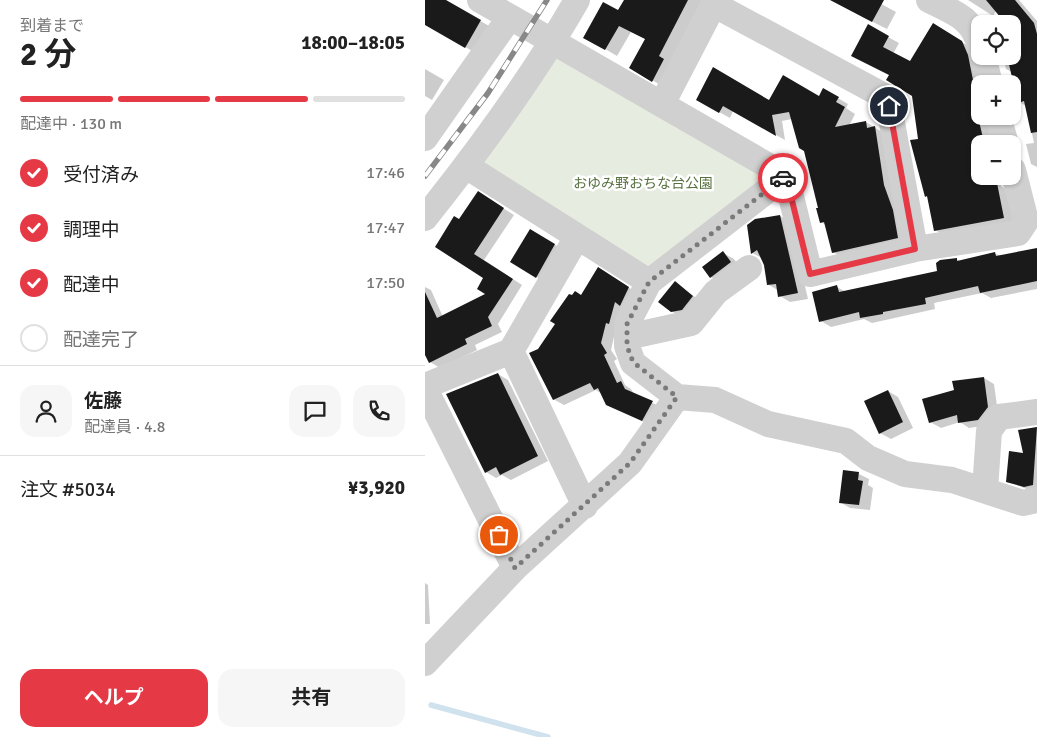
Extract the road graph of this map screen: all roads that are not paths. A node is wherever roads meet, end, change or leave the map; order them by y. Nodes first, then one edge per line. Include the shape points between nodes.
1 (480, 0) edge
2 (577, 0) edge
3 (929, 0) edge
4 (714, 2) edge
5 (510, 17) junction
6 (971, 24) edge
7 (554, 40) junction
8 (662, 104) junction
9 (425, 138) edge
10 (466, 166) junction
11 (786, 176) junction
12 (1017, 185) edge
13 (425, 218) edge
14 (577, 237) junction
15 (915, 249) junction
16 (749, 268) dead end
17 (649, 282) junction
18 (627, 337) junction
19 (511, 351) junction
20 (425, 388) edge
21 (677, 397) junction
22 (1037, 412) edge
23 (985, 490) junction
24 (1037, 500) edge
25 (585, 506) junction
26 (515, 568) junction
27 (425, 664) edge

1 - 5 street
2 - 7 street
3 - 6 street
4 - 8 street
4 - 15 street via 883,96 889,106
5 - 7 street
5 - 9 street
7 - 8 street
7 - 10 street
8 - 11 street
10 - 13 street
10 - 14 street
11 - 15 street via 810,274
11 - 17 street
12 - 15 street via 1026,221 1018,233
14 - 17 street
14 - 19 street
16 - 18 street via 716,292 691,323
17 - 18 street via 627,324
18 - 21 street via 633,362
19 - 20 street
19 - 25 street
20 - 26 street
21 - 23 street via 715,400 768,424 846,442 868,458 905,474 952,480
21 - 25 street via 630,463
22 - 23 street via 999,417 989,431
23 - 24 street via 1023,503
25 - 26 street
26 - 27 street

